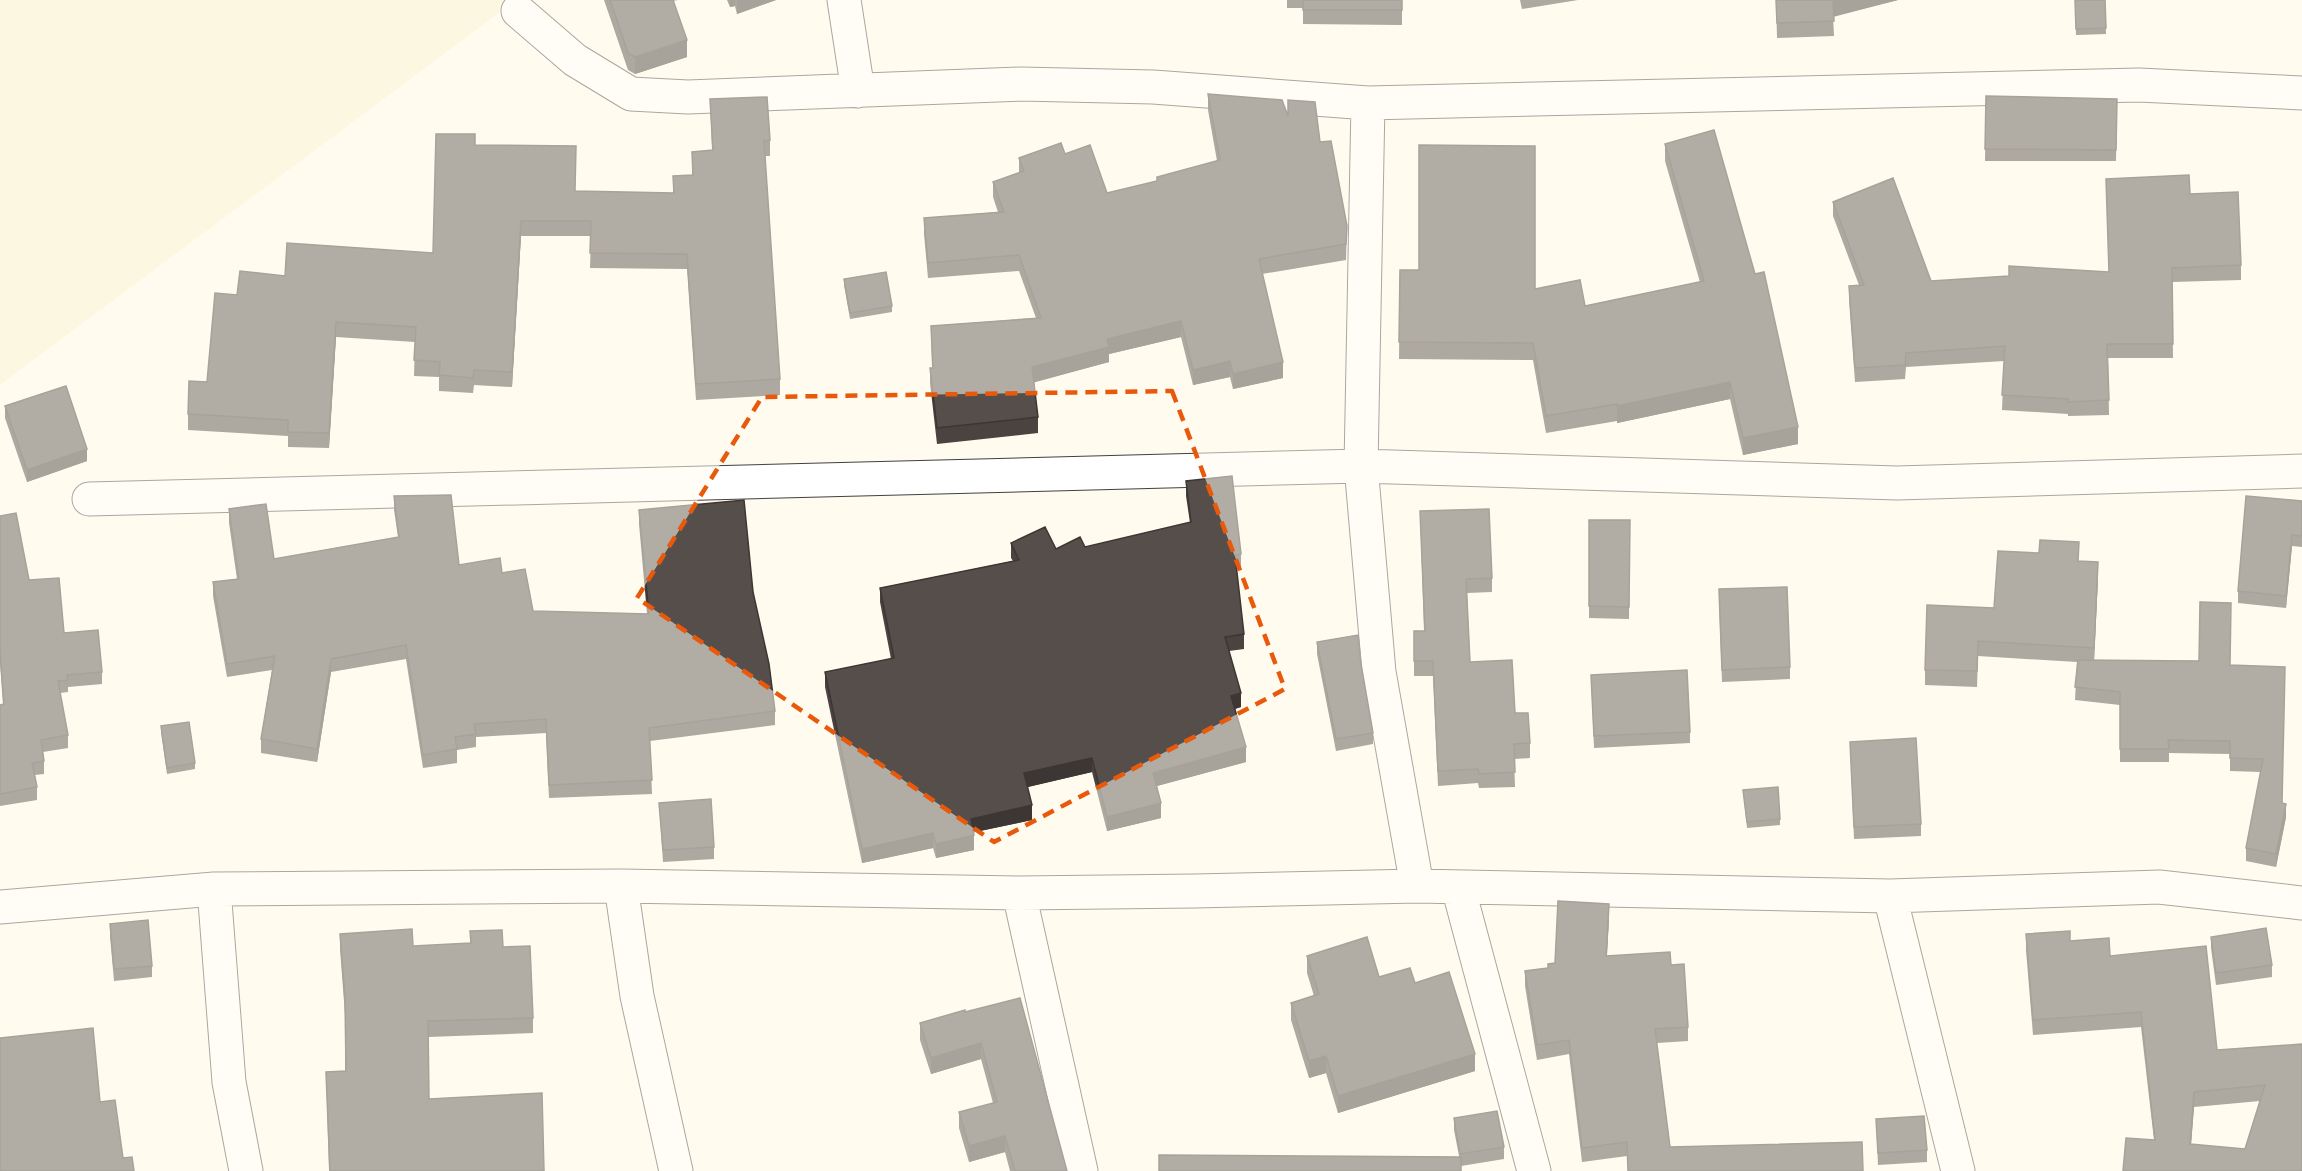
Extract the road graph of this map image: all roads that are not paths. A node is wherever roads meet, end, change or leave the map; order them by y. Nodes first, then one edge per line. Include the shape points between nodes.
1 (844, 0) edge
2 (518, 11) dead end
3 (858, 91) junction
4 (2302, 93) edge
5 (1368, 103) junction
6 (1361, 466) junction
7 (2302, 471) edge
8 (89, 500) dead end
9 (621, 886) junction
10 (1417, 886) junction
11 (1458, 887) junction
12 (214, 889) junction
13 (1019, 893) junction
14 (1890, 896) junction
15 (2302, 903) edge
16 (0, 907) edge
17 (246, 1171) edge
18 (676, 1171) edge
19 (1081, 1171) edge
20 (1534, 1171) edge
21 (1958, 1171) edge

1 - 3 street
2 - 3 street via 575,60 631,94 688,97
3 - 5 street via 1045,85 1153,87
4 - 5 street via 2139,86
5 - 6 street
6 - 7 street via 1897,483
6 - 8 street
6 - 10 street via 1379,672
9 - 12 street
9 - 13 street
9 - 18 street via 637,996
10 - 11 street
10 - 13 street
11 - 14 street
11 - 20 street
12 - 16 street
12 - 17 street via 229,1082
13 - 19 street
14 - 15 street via 2159,887
14 - 21 street

